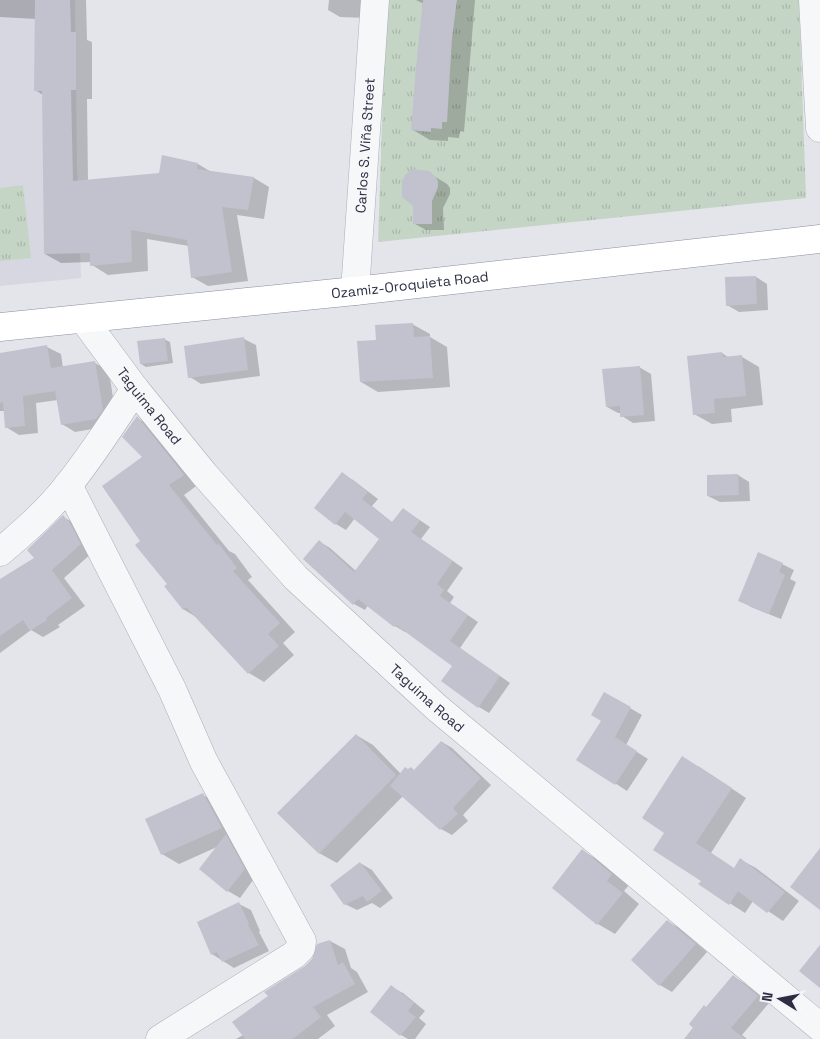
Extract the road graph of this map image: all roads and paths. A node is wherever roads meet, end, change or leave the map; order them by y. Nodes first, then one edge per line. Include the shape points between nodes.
1 (374, 0) edge
2 (813, 0) edge
3 (820, 128) edge
4 (820, 239) edge
5 (355, 291) junction
6 (84, 320) junction
7 (0, 328) edge
8 (135, 389) junction
9 (68, 485) junction
10 (0, 552) edge
11 (820, 1027) edge
12 (160, 1039) edge

1 - 5 street, Carlos S. Viña Street
2 - 3 street
4 - 5 highway, Ozamiz-Oroquieta Road
5 - 6 highway, Ozamiz-Oroquieta Road
6 - 7 highway, Ozamiz-Oroquieta Road
6 - 8 street, Taguima Road
8 - 9 street
8 - 11 street, Taguima Road via 204,474 296,578 436,707
9 - 10 street via 34,523
9 - 12 street via 172,689 204,762 302,940 297,953

